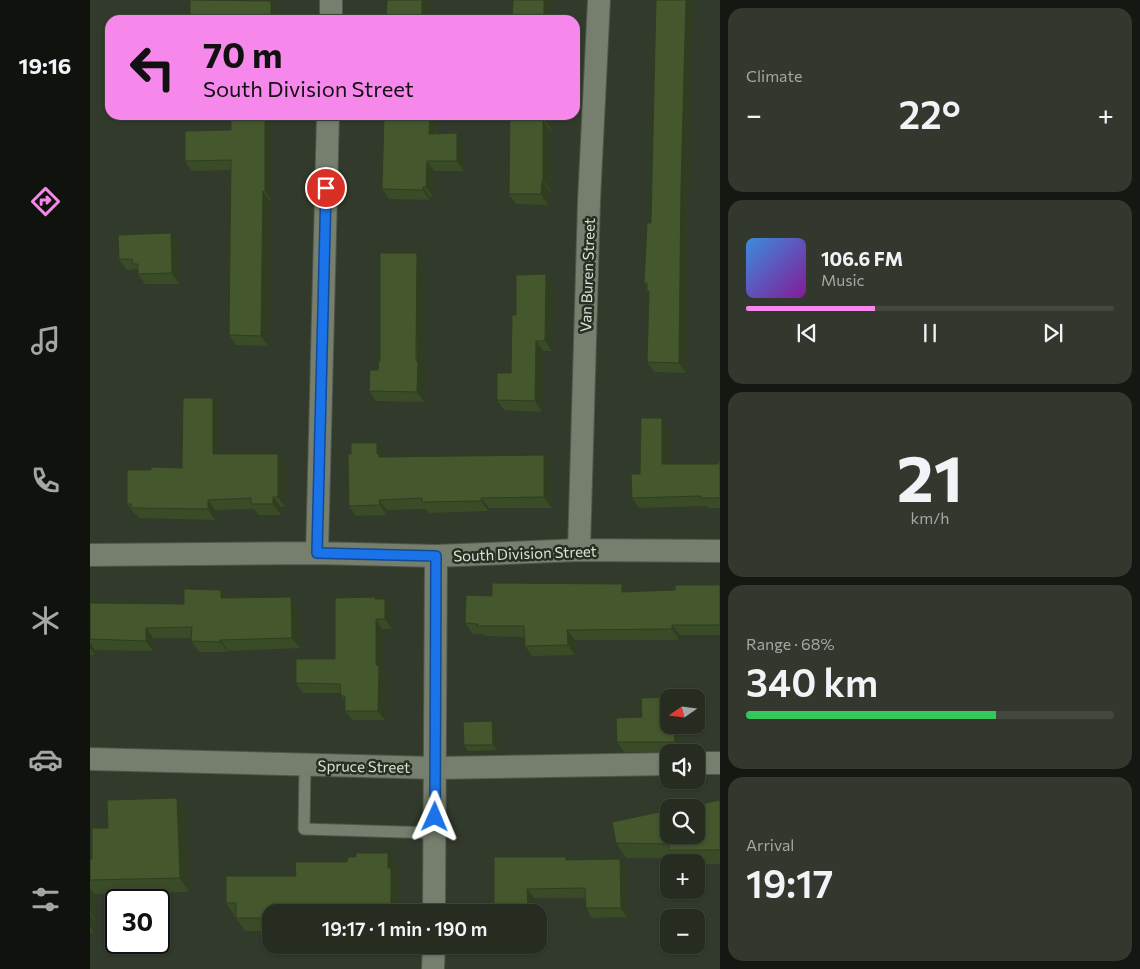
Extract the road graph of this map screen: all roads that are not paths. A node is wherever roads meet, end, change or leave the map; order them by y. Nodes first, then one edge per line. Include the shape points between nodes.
1 (331, 0) edge
2 (599, 0) edge
3 (331, 15) edge
4 (328, 120) edge
5 (579, 550) junction
6 (720, 551) edge
7 (317, 553) junction
8 (90, 555) edge
9 (436, 556) junction
10 (90, 759) edge
11 (705, 763) edge
12 (720, 763) edge
13 (305, 764) junction
14 (660, 764) edge
15 (436, 768) junction
16 (435, 833) junction
17 (434, 904) edge
18 (434, 954) edge
19 (433, 969) edge

1 - 3 street
2 - 5 street, Van Buren Street via 589,201
4 - 7 street
5 - 6 street, South Division Street
5 - 9 street, South Division Street
7 - 8 street, South Division Street
7 - 9 street, South Division Street
9 - 15 street
10 - 13 street, Spruce Street
11 - 12 street
13 - 15 street, Spruce Street
13 - 16 lane via 304,829
14 - 15 street, Spruce Street
15 - 16 street
16 - 17 street
18 - 19 street

